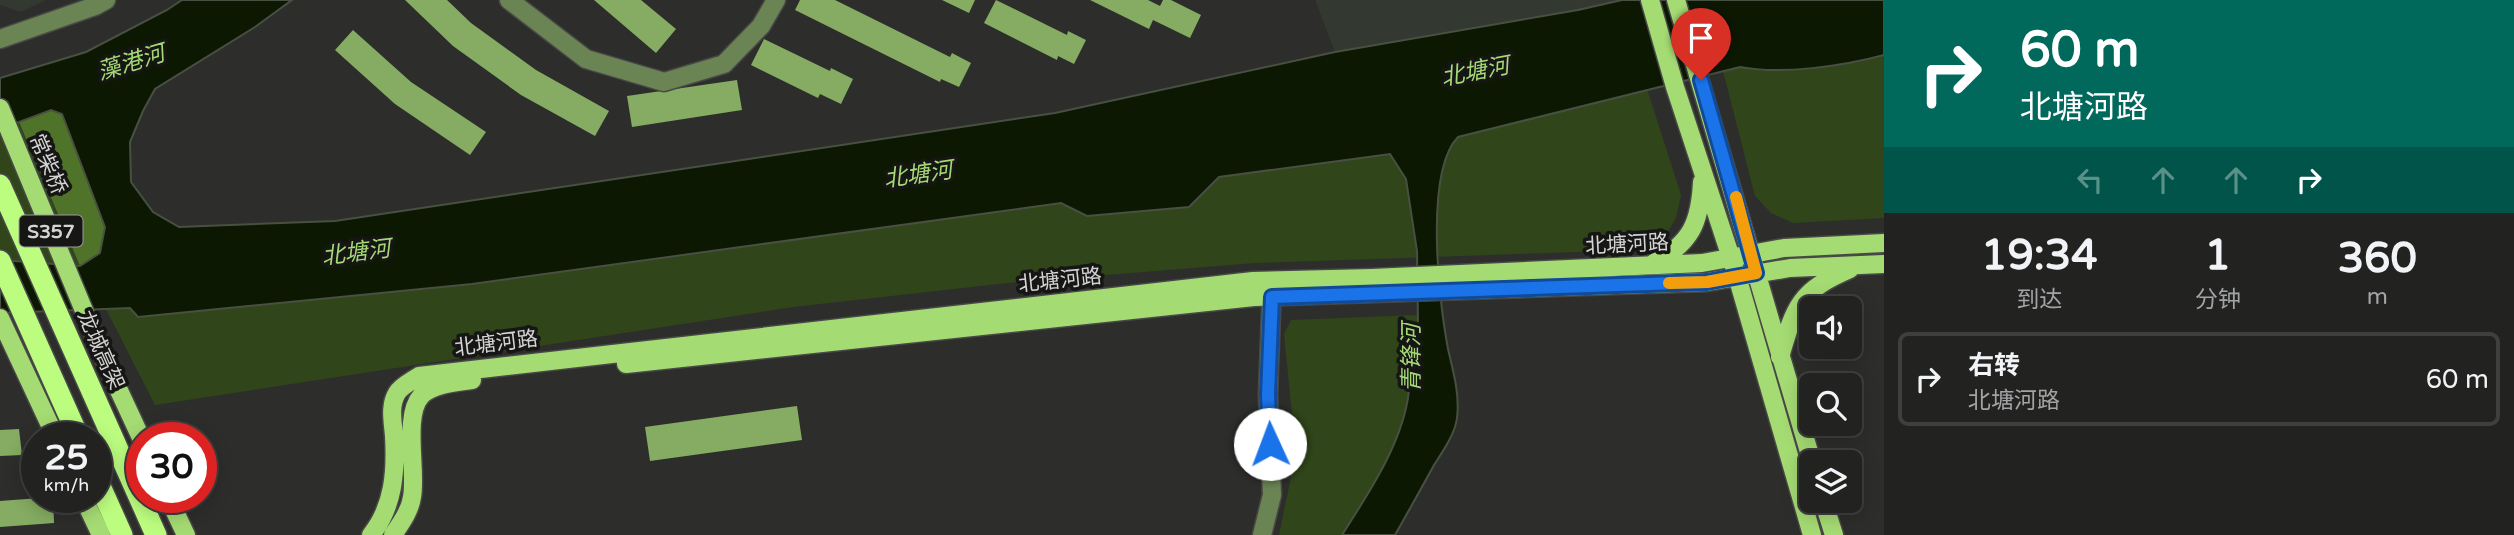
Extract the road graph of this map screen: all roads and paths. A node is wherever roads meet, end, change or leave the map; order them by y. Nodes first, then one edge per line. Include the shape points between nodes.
1 (106, 0) edge
2 (509, 0) edge
3 (776, 0) edge
4 (1650, 0) edge
5 (1676, 0) edge
6 (0, 39) edge
7 (0, 108) edge
8 (1702, 168) junction
9 (0, 185) edge
10 (1884, 243) edge
11 (1752, 254) junction
12 (1731, 258) junction
13 (0, 261) edge
14 (1884, 264) edge
15 (1650, 265) junction
16 (1860, 265) junction
17 (1756, 273) junction
18 (1737, 275) junction
19 (1455, 282) junction
20 (1272, 289) junction
21 (0, 318) edge
22 (1780, 357) junction
23 (49, 422) edge
24 (72, 422) edge
25 (134, 422) edge
26 (1808, 450) edge
27 (91, 513) edge
28 (112, 513) edge
29 (176, 513) edge
30 (1827, 513) edge
31 (101, 535) edge
32 (122, 535) edge
33 (156, 535) edge
34 (186, 535) edge
35 (371, 535) edge
36 (393, 535) edge
37 (1262, 535) edge
38 (1812, 535) edge
39 (1834, 535) edge

1 - 6 street
2 - 3 street via 586,59 664,82 724,64 761,26
4 - 8 main road
5 - 11 main road
7 - 25 main road, 常柴桥 / S357
8 - 12 main road
8 - 15 main road via 1701,207 1689,236
9 - 33 highway, 龙城高架
10 - 11 main road, 北塘河路
11 - 12 main road, 北塘河路
11 - 17 main road
12 - 15 main road, 北塘河路
12 - 18 main road
13 - 24 highway
14 - 16 main road, 北塘河路
15 - 19 main road, 北塘河路
16 - 17 main road, 北塘河路
16 - 22 main road via 1824,281 1805,296 1792,316
17 - 18 main road, 北塘河路
17 - 22 main road
18 - 19 main road, 北塘河路 via 1707,282
18 - 38 main road
19 - 20 main road, 北塘河路
20 - 35 main road, 北塘河路 via 1198,287 419,376 397,392 391,411 392,496
20 - 36 main road, 北塘河路 via 440,386 422,395 415,407 413,496
20 - 37 street via 1268,394 1272,495
21 - 23 main road
22 - 26 main road
27 - 31 main road
28 - 32 highway
29 - 34 main road
30 - 39 main road

